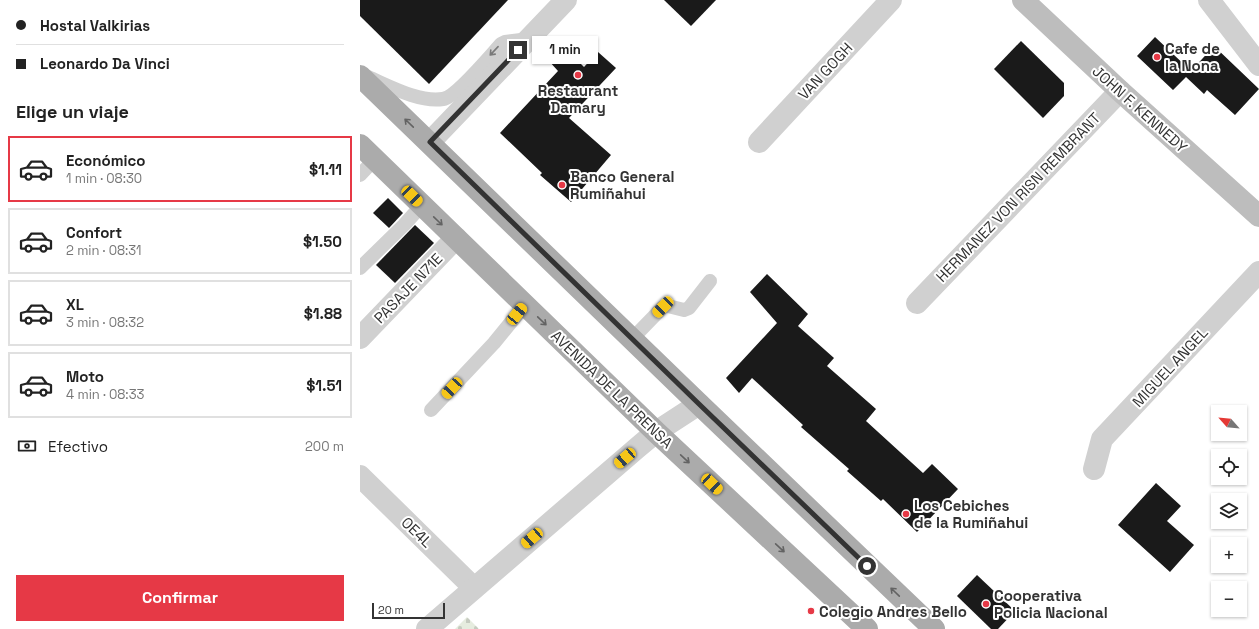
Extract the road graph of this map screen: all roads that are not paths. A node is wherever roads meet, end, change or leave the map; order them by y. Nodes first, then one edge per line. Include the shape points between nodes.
1 (566, 0) edge
2 (891, 0) edge
3 (1023, 0) edge
4 (1209, 0) edge
5 (529, 39) junction
6 (1259, 65) edge
7 (360, 75) edge
8 (1120, 91) junction
9 (430, 142) junction
10 (759, 142) dead end
11 (368, 152) edge
12 (360, 175) edge
13 (422, 205) junction
14 (1259, 216) edge
15 (456, 238) junction
16 (360, 268) edge
17 (1259, 272) edge
18 (710, 281) dead end
19 (917, 303) dead end
20 (525, 305) junction
21 (360, 338) edge
22 (632, 339) junction
23 (699, 404) junction
24 (431, 410) dead end
25 (656, 432) junction
26 (1094, 469) dead end
27 (360, 476) edge
28 (474, 588) junction
29 (427, 629) edge
30 (867, 629) edge
31 (934, 629) edge

1 - 5 street
2 - 10 street, VAN GOGH
3 - 8 main road, JOHN F. KENNEDY
4 - 6 street
5 -> 7 lane via 501,44 455,93 444,99 407,95
5 - 9 street
9 -> 7 main road
8 - 14 main road, JOHN F. KENNEDY
8 - 19 street, HERMANEZ VON RISN REMBRANT
9 - 22 main road
11 - 12 lane
11 - 13 main road, AVENIDA DE LA PRENSA
13 -> 15 main road, AVENIDA DE LA PRENSA
13 - 16 lane
15 - 20 main road, AVENIDA DE LA PRENSA
15 - 21 street, PASAJE N71E
17 - 26 street, MIGUEL ANGEL via 1102,439
18 - 22 lane via 689,308 684,310 663,307
20 - 24 lane via 494,343
20 -> 25 main road, AVENIDA DE LA PRENSA
22 - 23 main road
23 - 25 street
31 -> 23 main road
25 - 28 street
25 -> 30 main road, AVENIDA DE LA PRENSA
27 - 28 street, OE4L
28 - 29 street

